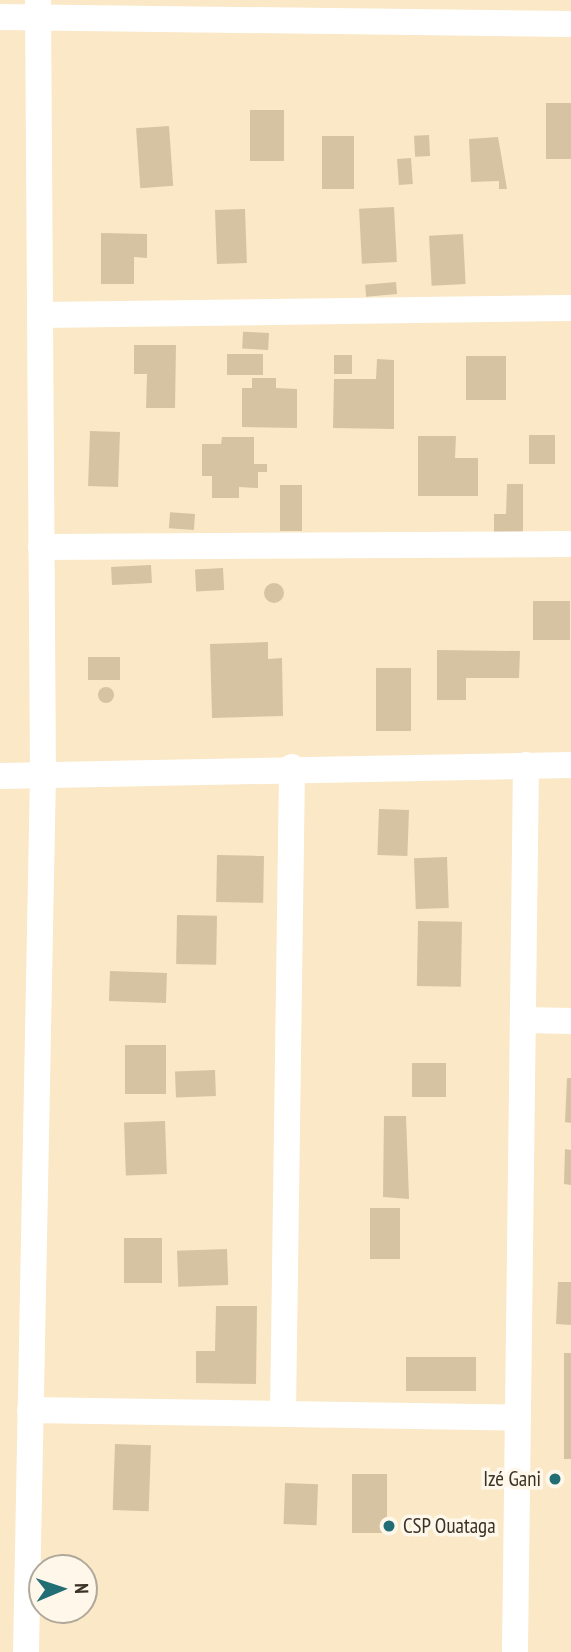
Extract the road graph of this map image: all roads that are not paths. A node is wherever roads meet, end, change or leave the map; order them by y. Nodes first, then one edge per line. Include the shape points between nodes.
1 (38, 9) edge
2 (0, 17) edge
3 (571, 23) edge
4 (571, 308) edge
5 (40, 315) junction
6 (571, 544) edge
7 (41, 547) junction
8 (526, 765) junction
9 (571, 765) edge
10 (292, 767) junction
11 (43, 775) junction
12 (0, 776) edge
13 (523, 1020) junction
14 (571, 1021) edge
15 (30, 1410) junction
16 (283, 1414) junction
17 (518, 1418) junction
18 (26, 1652) edge
19 (515, 1652) edge

1 - 2 street
1 - 3 street
1 - 5 street
4 - 5 street
5 - 7 street
6 - 7 street
7 - 11 street
8 - 9 street
8 - 10 street
8 - 13 street
10 - 11 street
10 - 16 street
11 - 12 street
11 - 15 street
13 - 14 street
13 - 17 street
15 - 16 street
15 - 18 street
16 - 17 street
17 - 19 street

